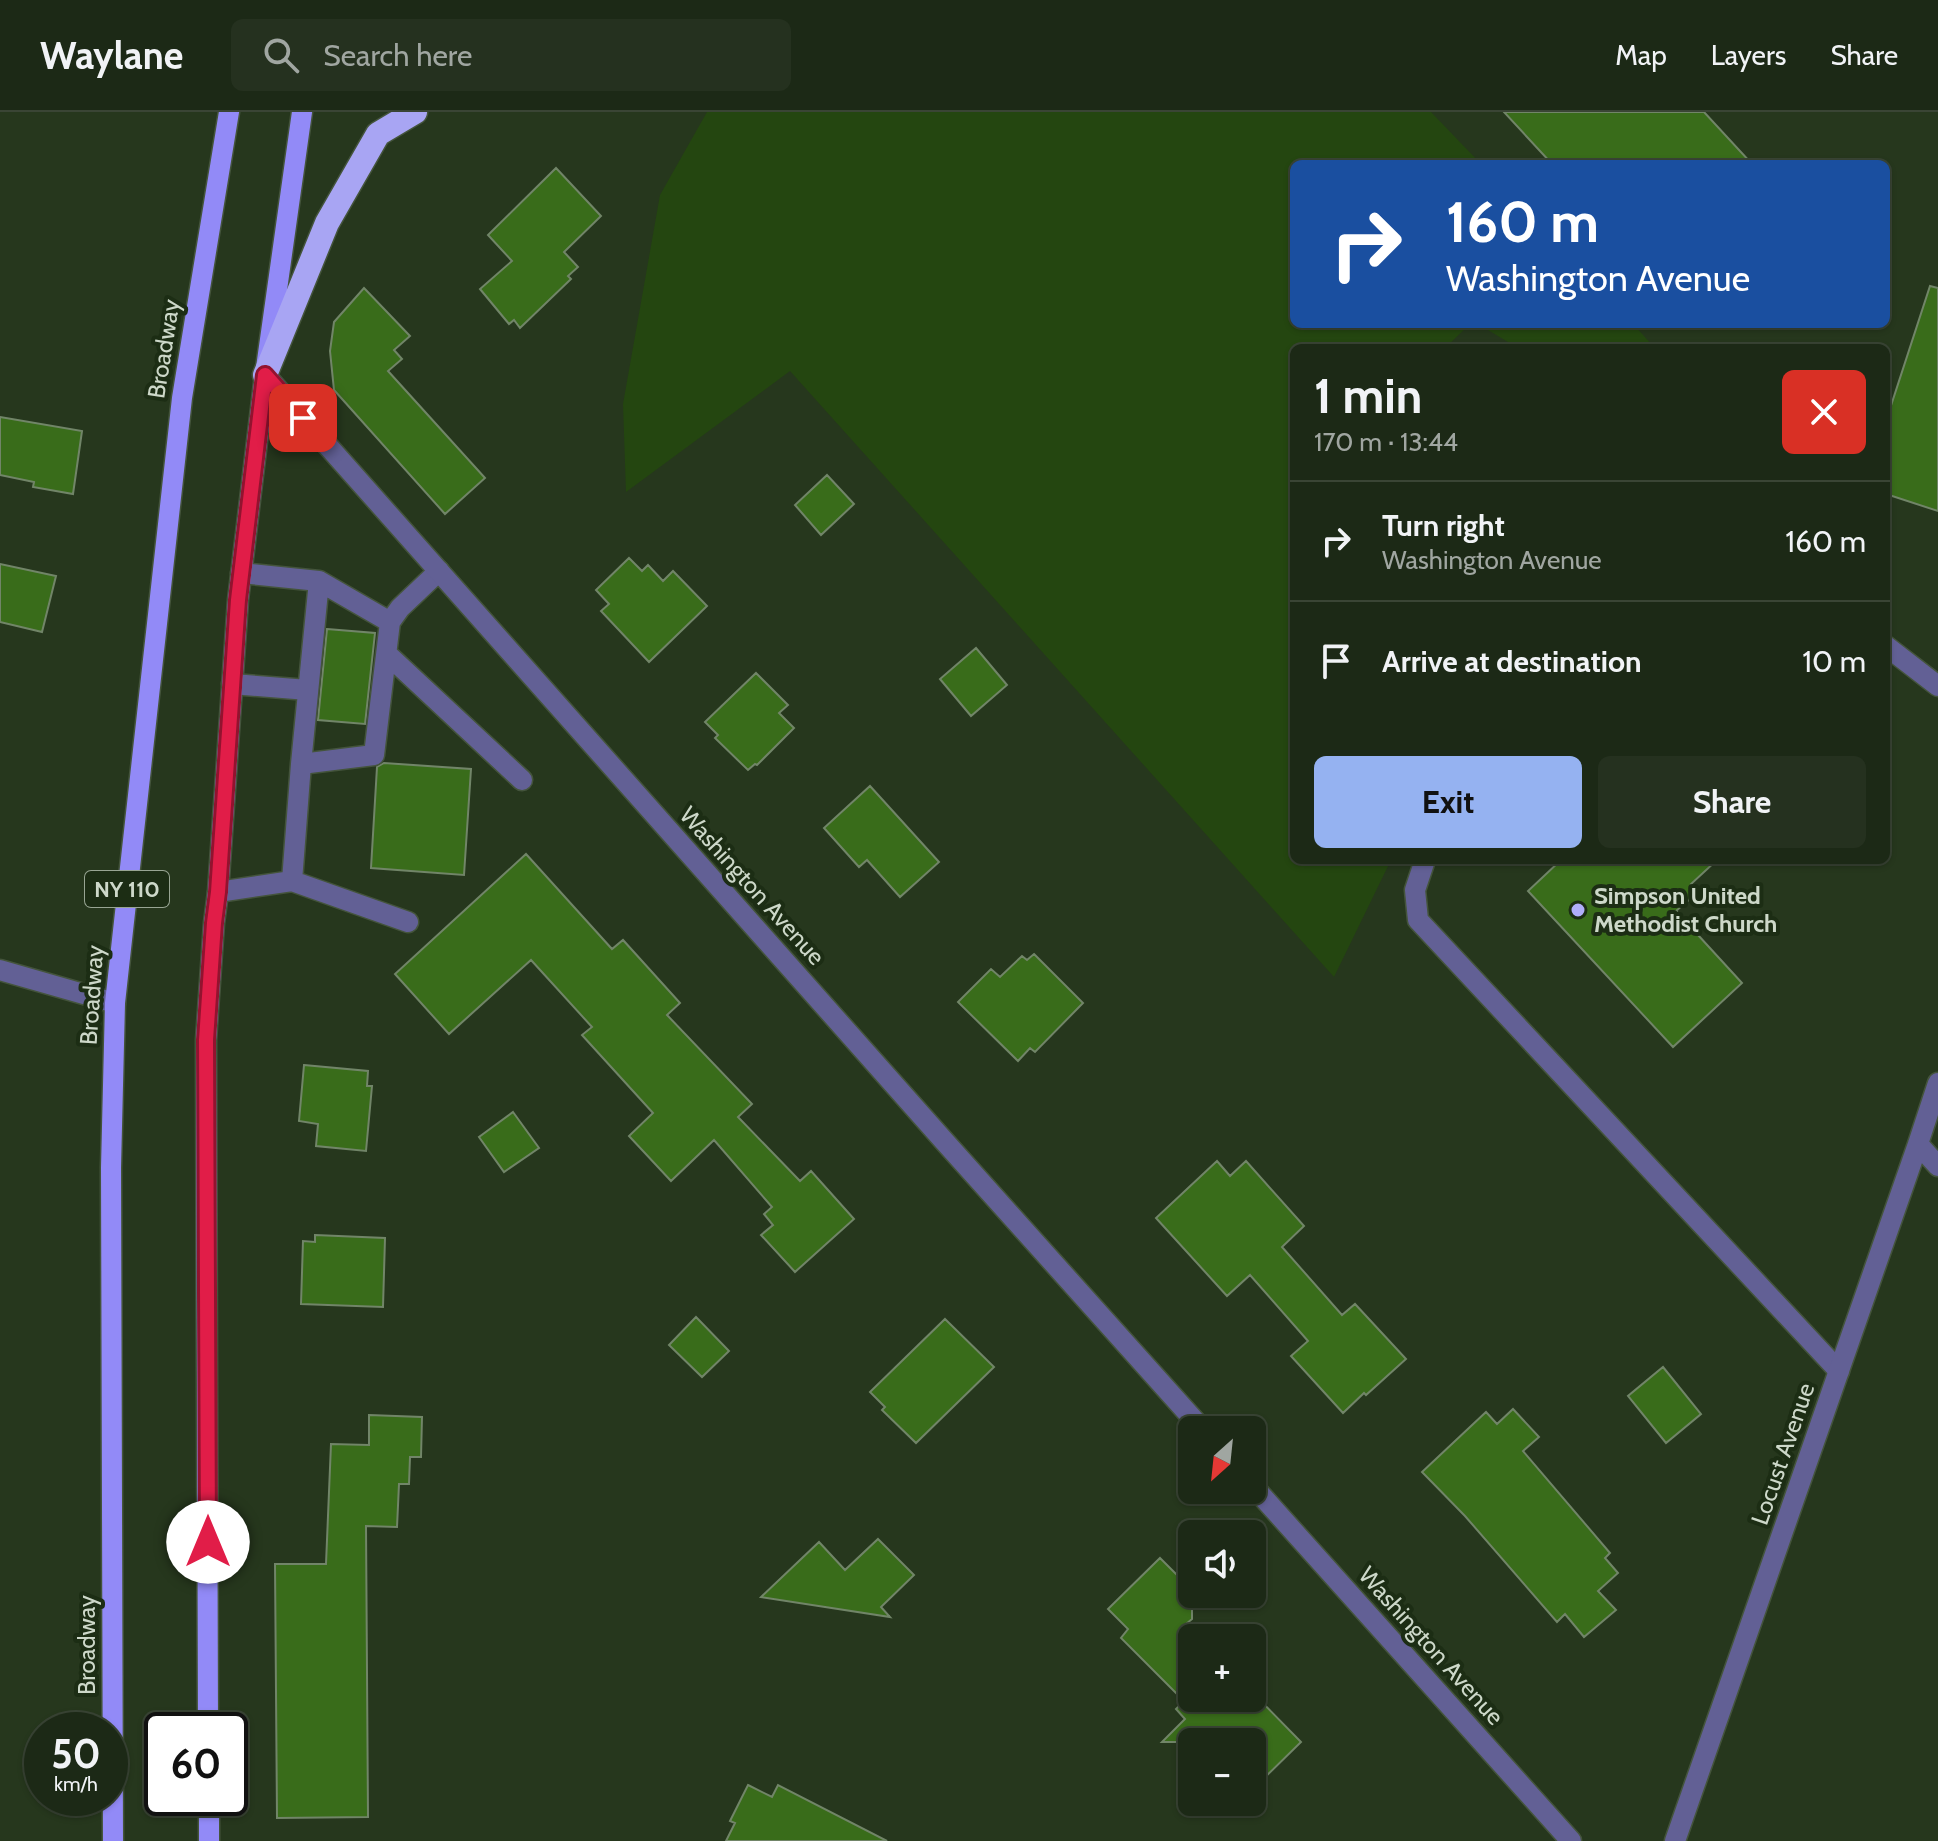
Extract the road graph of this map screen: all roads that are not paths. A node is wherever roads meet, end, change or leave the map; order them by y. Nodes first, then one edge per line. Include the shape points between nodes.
1 (229, 112) edge
2 (302, 112) edge
3 (415, 112) edge
4 (265, 375) junction
5 (439, 571) junction
6 (241, 573) junction
7 (319, 581) junction
8 (390, 622) junction
9 (1890, 649) edge
10 (387, 654) junction
11 (232, 684) junction
12 (1938, 686) edge
13 (308, 690) junction
14 (301, 764) junction
15 (522, 780) dead end
16 (1424, 864) edge
17 (292, 881) junction
18 (218, 892) junction
19 (408, 922) dead end
20 (0, 970) edge
21 (115, 1003) junction
22 (1938, 1083) edge
23 (1918, 1144) junction
24 (1938, 1166) edge
25 (1839, 1371) junction
26 (1190, 1416) edge
27 (1266, 1501) edge
28 (208, 1712) edge
29 (209, 1816) edge
30 (113, 1841) edge
31 (209, 1841) edge
32 (1571, 1841) edge
33 (1675, 1841) edge

1 - 21 main road, Broadway / NY 110 via 182,398
2 - 4 main road
3 - 4 highway via 378,134 327,223
4 - 5 street, Washington Avenue
4 - 6 main road
5 - 8 street
5 - 26 street, Washington Avenue
6 - 7 street
6 - 11 main road
7 - 8 street
7 - 13 street
8 - 10 street
9 - 12 street
10 - 14 street via 374,755
10 - 15 street
11 - 13 street
11 - 18 main road
13 - 14 street
14 - 17 street
16 - 25 street via 1415,890 1418,920
17 - 18 street
17 - 19 street
18 - 28 main road via 206,1040
20 - 21 street
21 - 30 main road, Broadway / NY 110
22 - 23 street, Locust Avenue
23 - 24 street
23 - 25 street, Locust Avenue
25 - 33 street, Locust Avenue
27 - 32 street, Washington Avenue
29 - 31 main road

